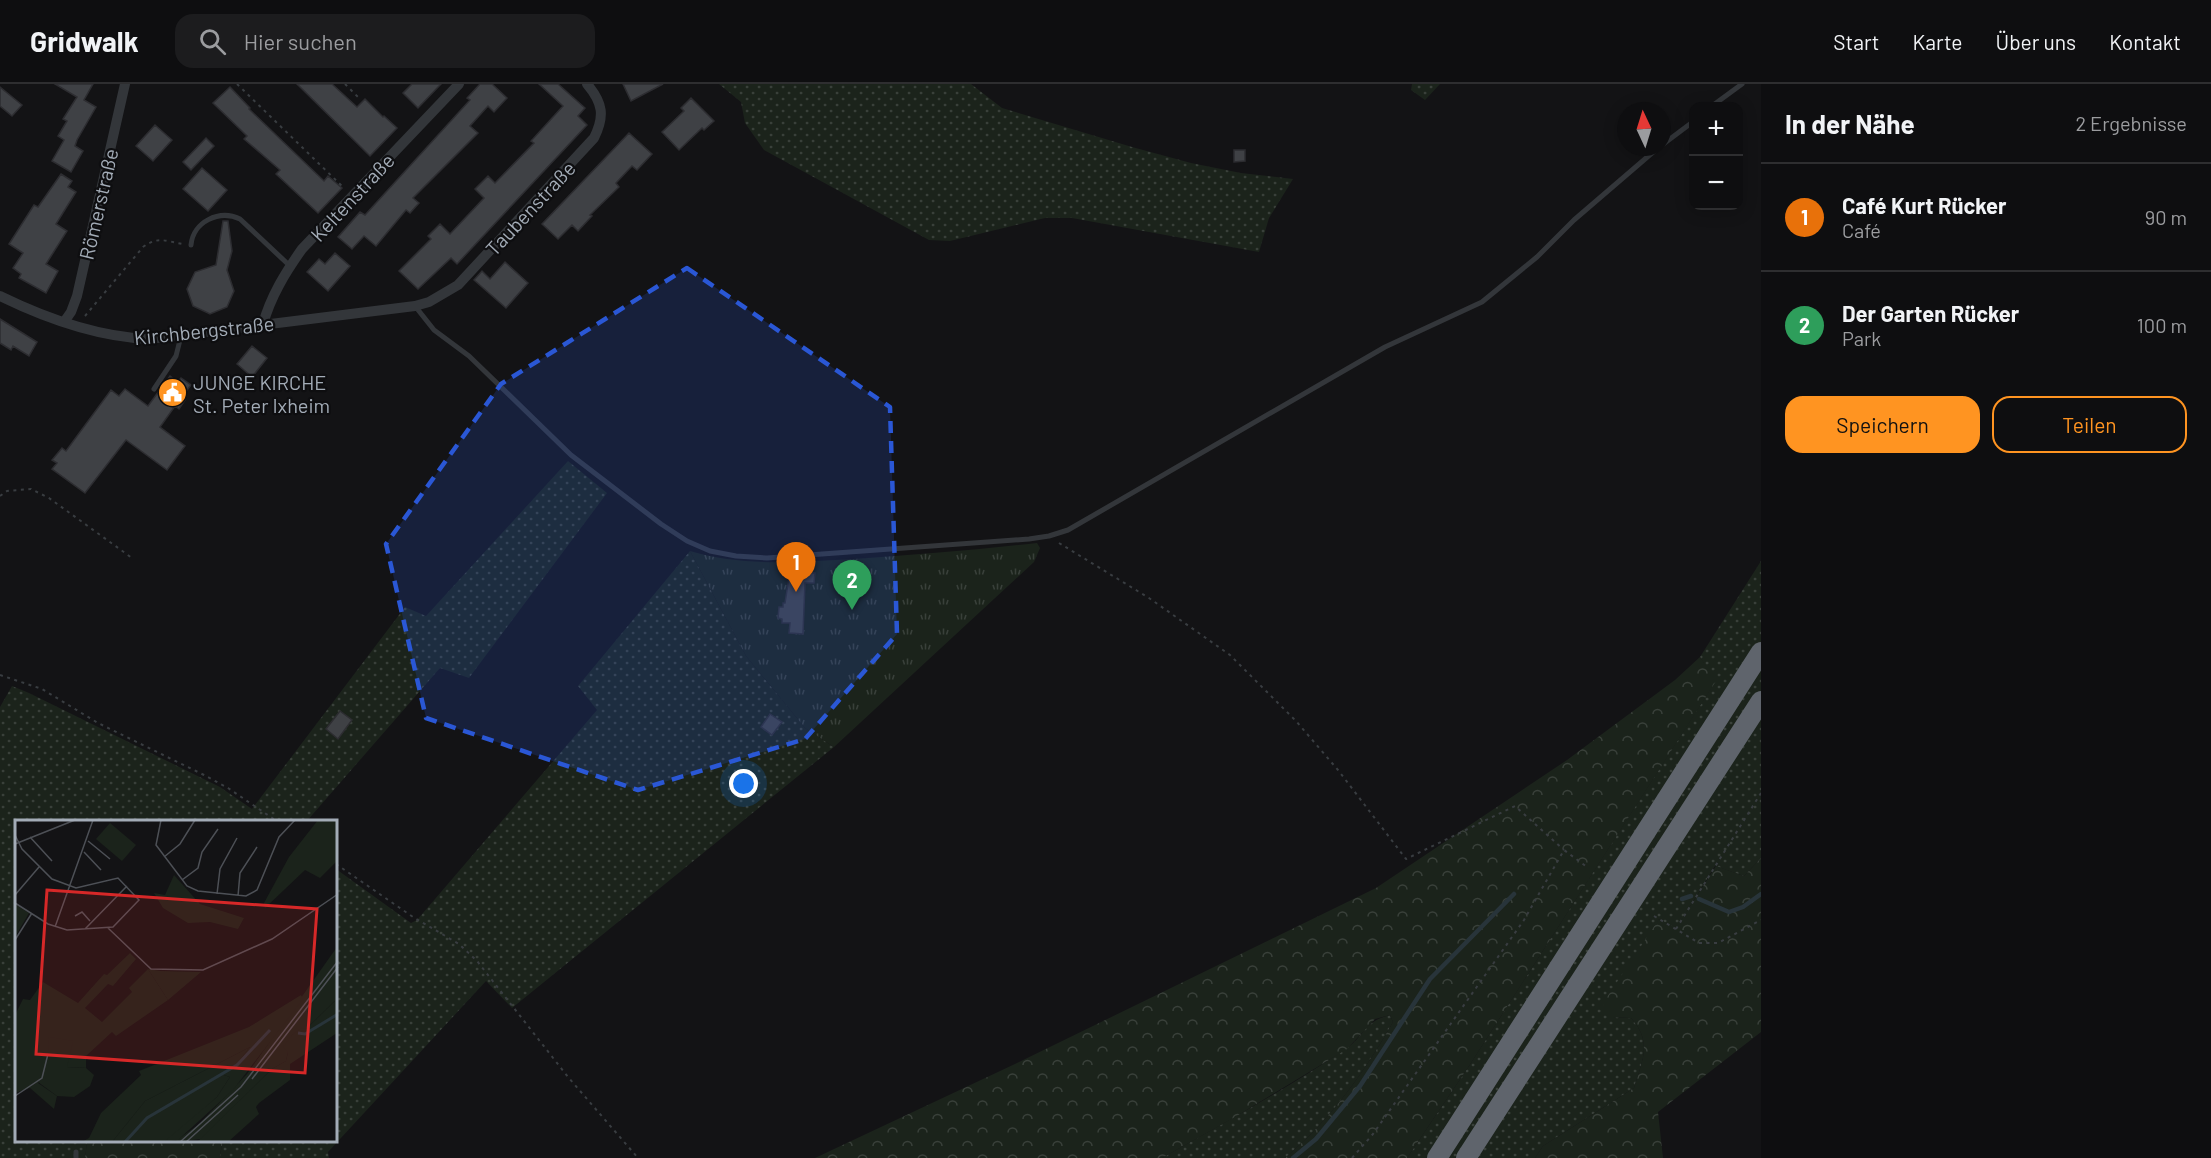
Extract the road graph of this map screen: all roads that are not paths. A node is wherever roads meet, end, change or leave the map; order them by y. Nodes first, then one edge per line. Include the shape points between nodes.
1 (125, 84) edge
2 (459, 84) edge
3 (587, 84) edge
4 (1742, 84) edge
5 (1717, 102) edge
6 (1689, 125) edge
7 (1671, 138) edge
8 (1649, 156) edge
9 (191, 245) road end
10 (290, 266) junction
11 (0, 296) edge
12 (415, 306) junction
13 (64, 322) junction
14 (263, 324) junction
15 (181, 336) junction
16 (154, 389) dead end
17 (1761, 652) edge
18 (1761, 701) edge
19 (1437, 1158) edge
20 (1466, 1158) edge

1 - 13 street, Römerstraße via 77,296
2 - 10 street, Keltenstraße
3 - 12 street, Taubenstraße via 601,109 601,123 594,138 458,285
4 - 5 lane
6 - 7 lane
8 - 12 lane via 1482,302 1385,347 1068,530 1049,536 767,558 710,551 661,524 571,455 469,356 434,330
9 - 10 lane via 196,228 205,221 234,216
10 - 14 street, Keltenstraße via 269,302
11 - 13 street, Kirchbergstraße
12 - 14 street, Kirchbergstraße
13 - 15 street, Kirchbergstraße via 124,338
14 - 15 street, Kirchbergstraße
15 - 16 lane via 176,356
17 - 19 highway
18 - 20 highway

